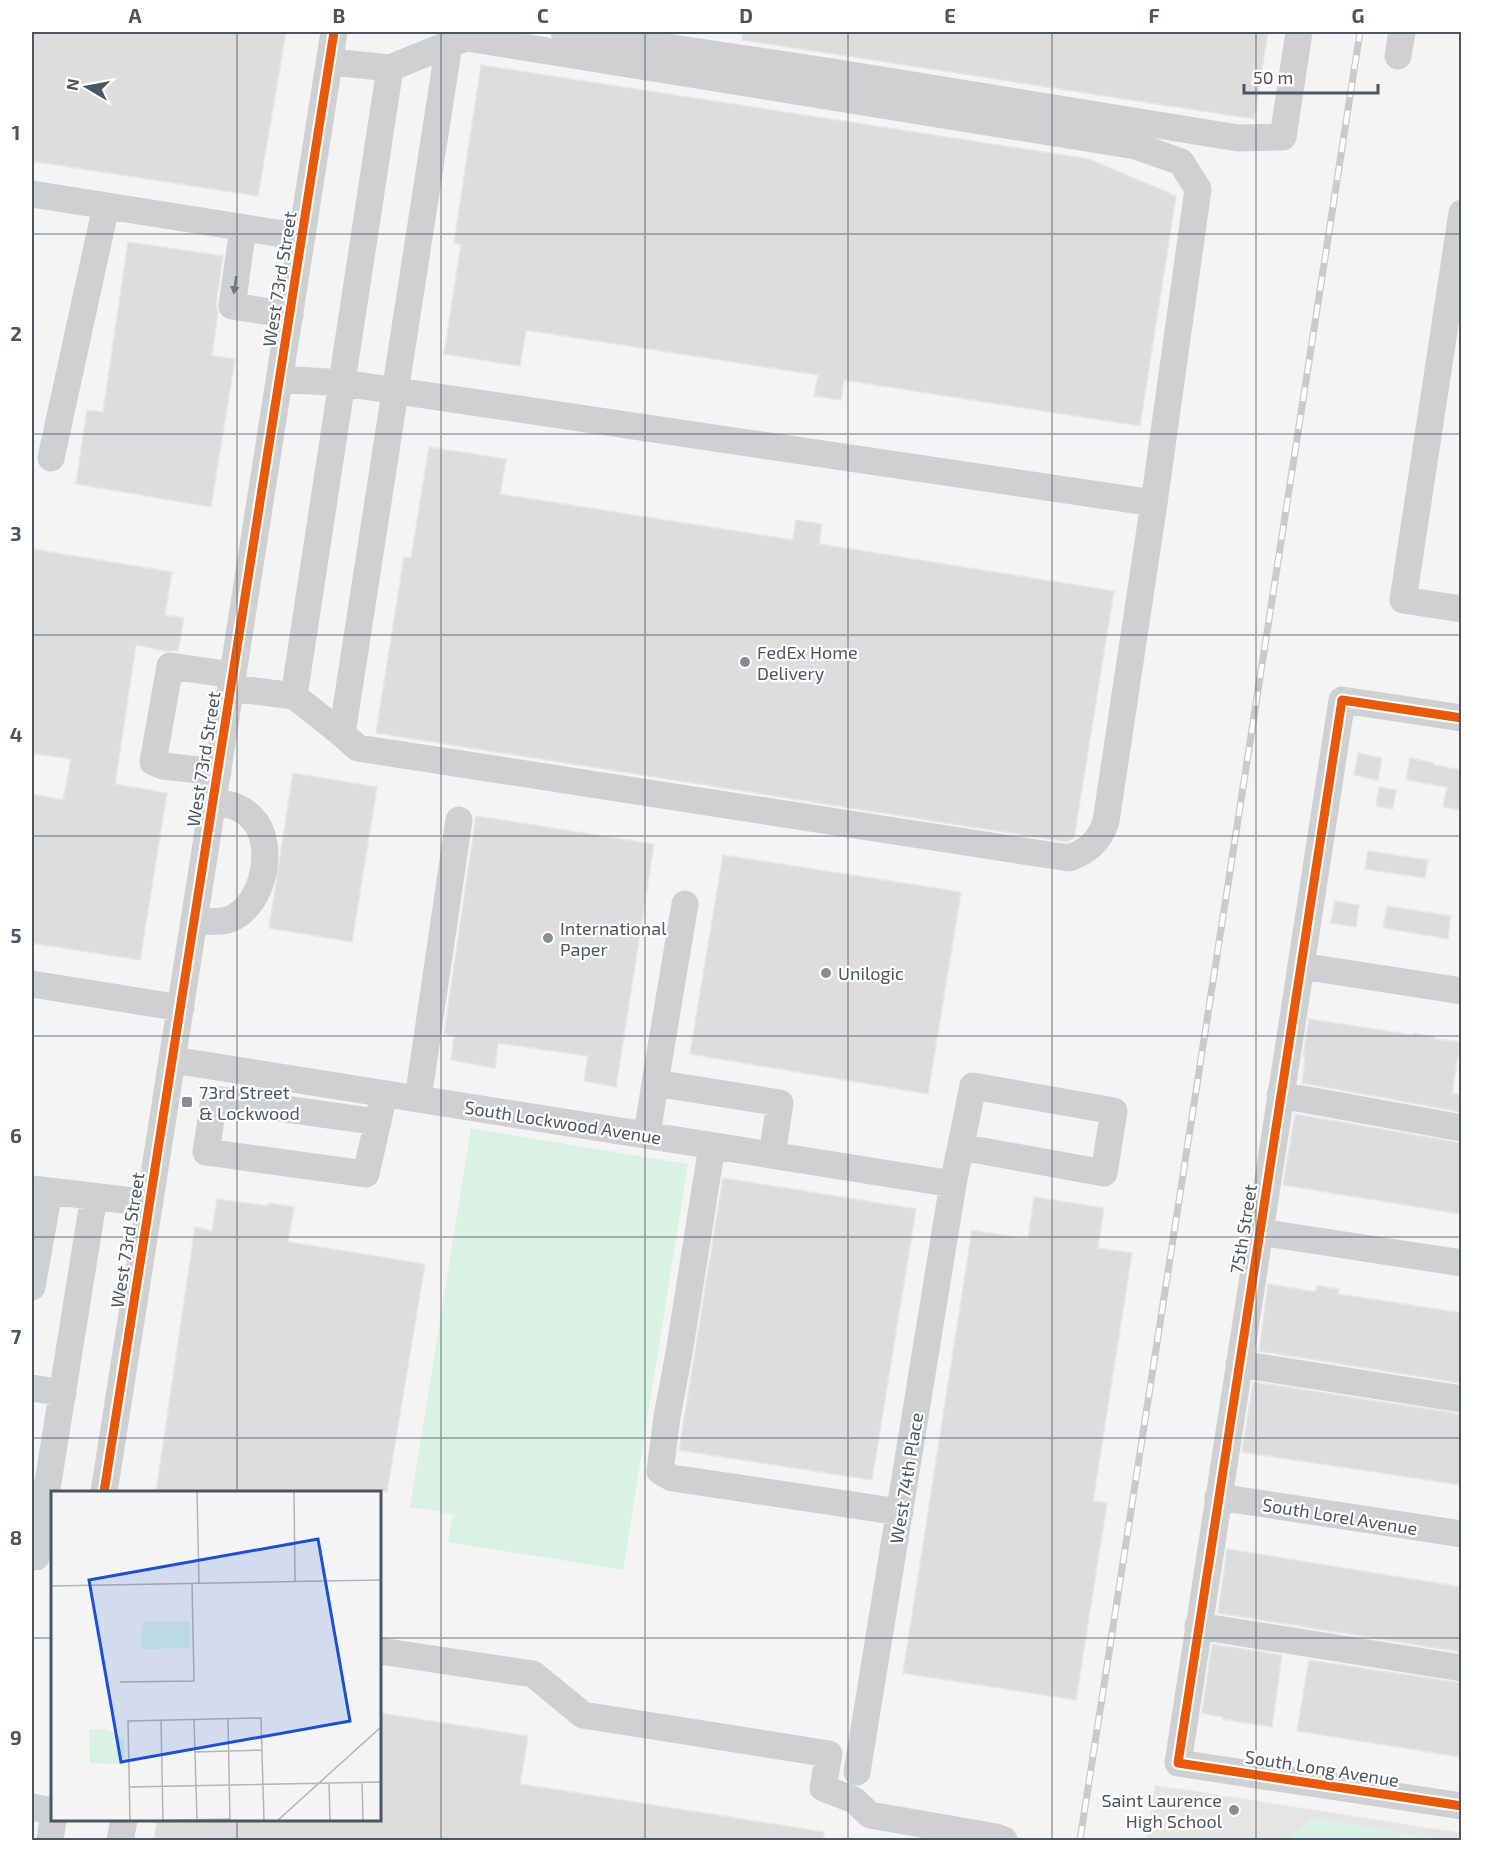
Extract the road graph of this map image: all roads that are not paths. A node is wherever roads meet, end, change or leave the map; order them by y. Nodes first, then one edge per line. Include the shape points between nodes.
1 (334, 32) edge
2 (564, 32) edge
3 (1299, 32) edge
4 (449, 44) junction
5 (330, 62) junction
6 (390, 69) junction
7 (32, 194) edge
8 (106, 206) junction
9 (1461, 213) edge
10 (243, 228) junction
11 (302, 237) junction
12 (290, 315) junction
13 (1452, 335) edge
14 (280, 379) junction
15 (343, 383) junction
16 (395, 391) junction
17 (51, 458) dead end
18 (1154, 503) junction
19 (1461, 609) edge
20 (232, 681) junction
21 (294, 696) junction
22 (1461, 718) edge
23 (342, 734) junction
24 (218, 772) junction
25 (213, 801) junction
26 (459, 820) dead end
27 (685, 904) dead end
28 (195, 920) junction
29 (1300, 966) junction
30 (32, 984) edge
31 (1461, 991) edge
32 (181, 1008) junction
33 (173, 1060) junction
34 (655, 1083) junction
35 (384, 1094) junction
36 (1280, 1095) junction
37 (418, 1099) junction
38 (378, 1122) junction
39 (1461, 1128) edge
40 (647, 1135) junction
41 (712, 1146) junction
42 (961, 1147) junction
43 (772, 1155) junction
44 (953, 1184) junction
45 (40, 1190) edge
46 (94, 1196) junction
47 (150, 1203) junction
48 (1259, 1232) junction
49 (1461, 1263) edge
50 (32, 1287) edge
51 (1239, 1364) junction
52 (32, 1388) edge
53 (63, 1392) junction
54 (1461, 1399) edge
55 (104, 1491) edge
56 (1218, 1497) junction
57 (900, 1512) junction
58 (1461, 1534) edge
59 (32, 1557) edge
60 (1198, 1626) junction
61 (381, 1651) edge
62 (1461, 1668) edge
63 (1178, 1763) joint
64 (857, 1773) dead end
65 (1461, 1806) edge
66 (32, 1807) edge
67 (51, 1811) edge
68 (53, 1821) edge
69 (124, 1821) edge
70 (50, 1840) edge
71 (120, 1840) edge
72 (1004, 1840) edge

1 - 5 street, West 73rd Street
2 - 3 street via 1238,138 1283,137
4 - 6 street
4 - 16 street
4 - 18 street via 467,38 1136,146 1181,162 1198,189
5 - 6 street
5 - 11 street, West 73rd Street
6 - 15 street
7 - 8 street
8 - 10 street
8 - 17 street
9 - 13 street
10 - 11 street
10 -> 12 street via 232,306
11 - 12 street, West 73rd Street
12 - 14 street, West 73rd Street
13 - 19 street via 1403,600
14 - 15 street
14 - 20 street, West 73rd Street
15 - 16 street
15 - 21 street
16 - 18 street
16 - 23 street
18 - 23 street via 1106,821 1097,841 1082,854 1069,858 358,748
20 - 21 street
20 - 24 street, West 73rd Street
20 - 24 street via 170,666 153,762
21 - 23 street
22 - 29 street, 75th Street via 1342,700
24 - 25 street, West 73rd Street
25 - 28 street, West 73rd Street
25 - 28 street via 236,806 258,825 264,847 263,872 256,895 242,913 229,920
26 - 37 street
27 - 34 street
28 - 32 street, West 73rd Street
29 - 31 street
29 - 36 street, 75th Street
30 - 32 street
32 - 33 street, West 73rd Street
33 - 35 street, South Lockwood Avenue
33 - 47 street, West 73rd Street
34 - 40 street
34 - 43 street via 780,1103
35 - 37 street, South Lockwood Avenue
35 - 38 street
36 - 39 street
36 - 48 street, 75th Street
37 - 40 street, South Lockwood Avenue
38 - 38 street via 366,1174 206,1152 214,1099
40 - 41 street, South Lockwood Avenue
41 - 43 street, South Lockwood Avenue
41 - 57 street via 660,1471 672,1478
42 - 42 street, West 74th Place via 973,1086 1114,1111 1104,1173
42 - 44 street, West 74th Place
43 - 44 street, South Lockwood Avenue
44 - 57 street, West 74th Place
45 - 46 street
45 - 50 street
46 - 47 street
46 - 53 street
47 - 55 street, West 73rd Street
48 - 49 street
48 - 51 street, 75th Street
51 - 54 street
51 - 56 street, 75th Street
52 - 53 street
53 - 59 street via 36,1557
56 - 58 street, South Lorel Avenue
56 - 60 street, 75th Street
57 - 64 street, West 74th Place
60 - 62 street
60 - 63 street, 75th Street
61 - 72 street via 533,1674 583,1715 829,1754 823,1788 854,1800 870,1815
63 - 65 street, South Long Avenue
66 - 67 street
68 - 70 street
69 - 71 street

